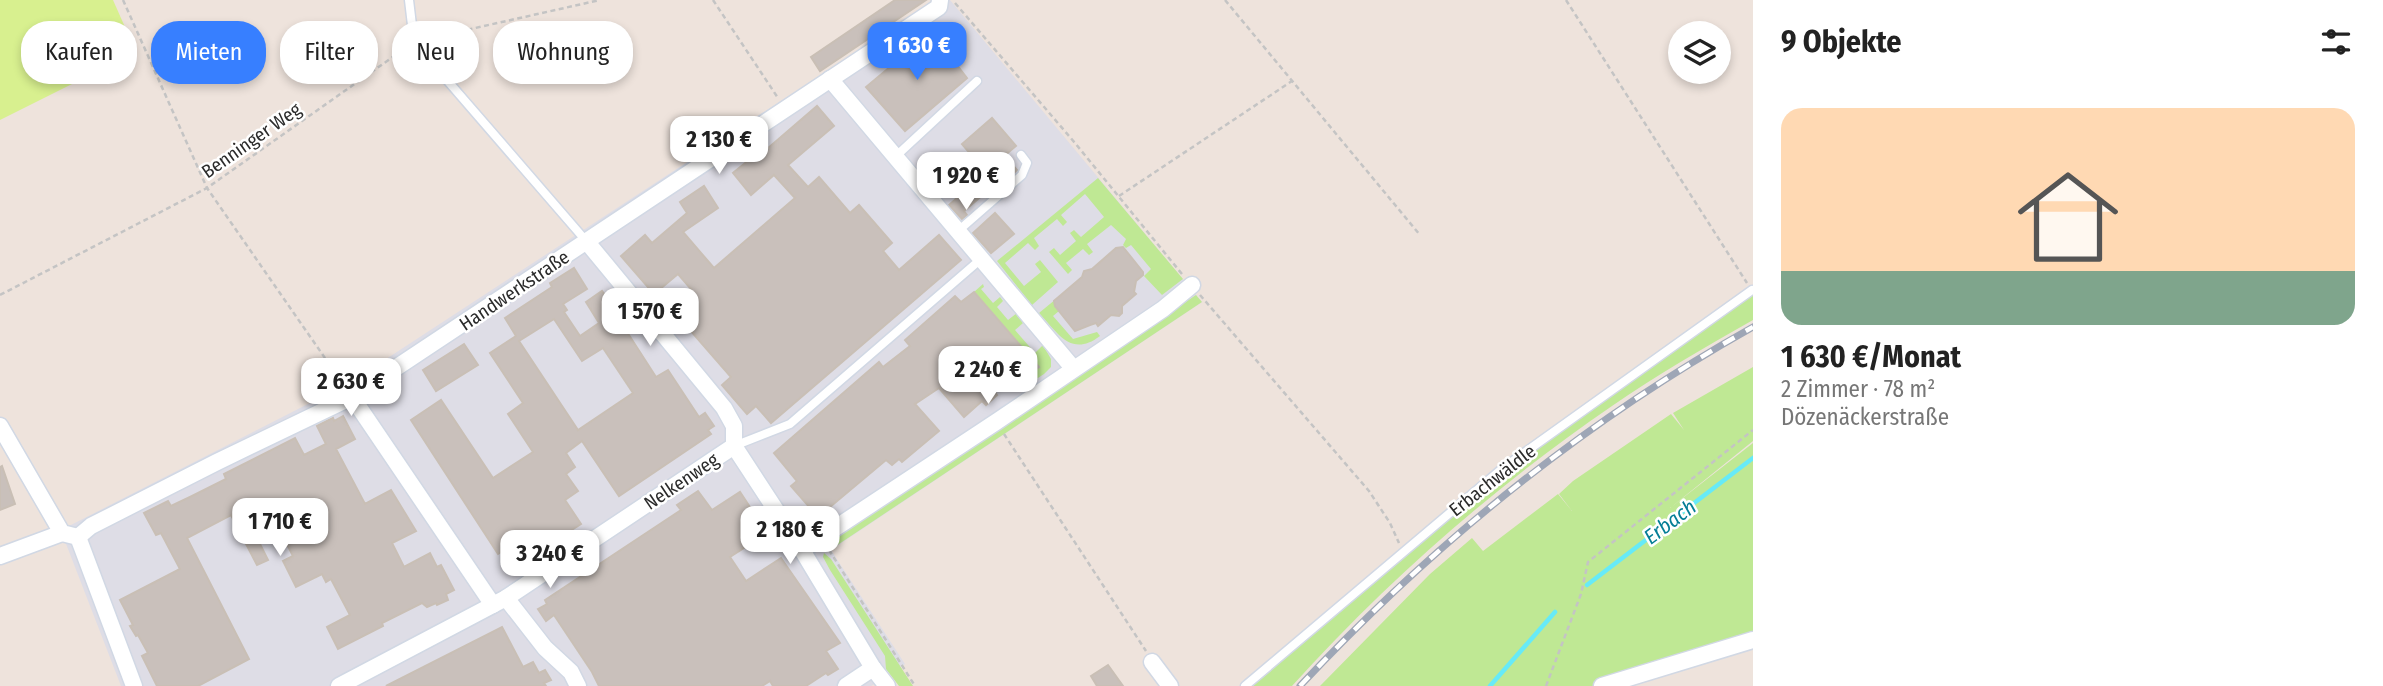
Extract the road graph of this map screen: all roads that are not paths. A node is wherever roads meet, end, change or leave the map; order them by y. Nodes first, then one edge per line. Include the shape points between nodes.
1 (408, 0) edge
2 (940, 0) edge
3 (830, 79) junction
4 (977, 81) dead end
5 (1021, 155) dead end
6 (895, 157) junction
7 (958, 231) junction
8 (587, 242) junction
9 (981, 259) junction
10 (1192, 285) road end
11 (1752, 290) edge
12 (1073, 368) junction
13 (352, 397) junction
14 (0, 426) edge
15 (734, 446) junction
16 (62, 533) junction
17 (78, 537) junction
18 (802, 550) junction
19 (0, 556) edge
20 (499, 601) junction
21 (1753, 639) edge
22 (1152, 662) road end
23 (873, 668) junction
24 (134, 686) edge
25 (339, 686) edge
26 (578, 686) edge
27 (846, 686) edge
28 (887, 686) edge
29 (1170, 686) edge
30 (1245, 686) edge
31 (1602, 686) edge

1 - 8 lane via 414,42
2 - 3 street via 939,7
3 - 6 street
3 - 8 street
4 - 6 lane
5 - 7 lane via 1027,169
6 - 7 street
7 - 9 street
8 - 13 street, Handwerkstraße
8 - 15 street, Handwerkstraße via 724,408 734,426
9 - 12 street
9 - 15 lane via 790,424
10 - 12 street
11 - 30 lane, Erbachwäldle via 1503,468
12 - 18 street
13 - 17 street, Handwerkstraße via 90,526
13 - 20 street
14 - 16 street
15 - 18 street, Handwerkstraße
15 - 20 street, Nelkenweg
16 - 17 street
16 - 19 street
17 - 24 street
18 - 23 street, Handwerkstraße
20 - 25 street, Nelkenweg
20 - 26 street via 570,672
21 - 31 street
22 - 29 street
23 - 27 street
23 - 28 street, Handwerkstraße

